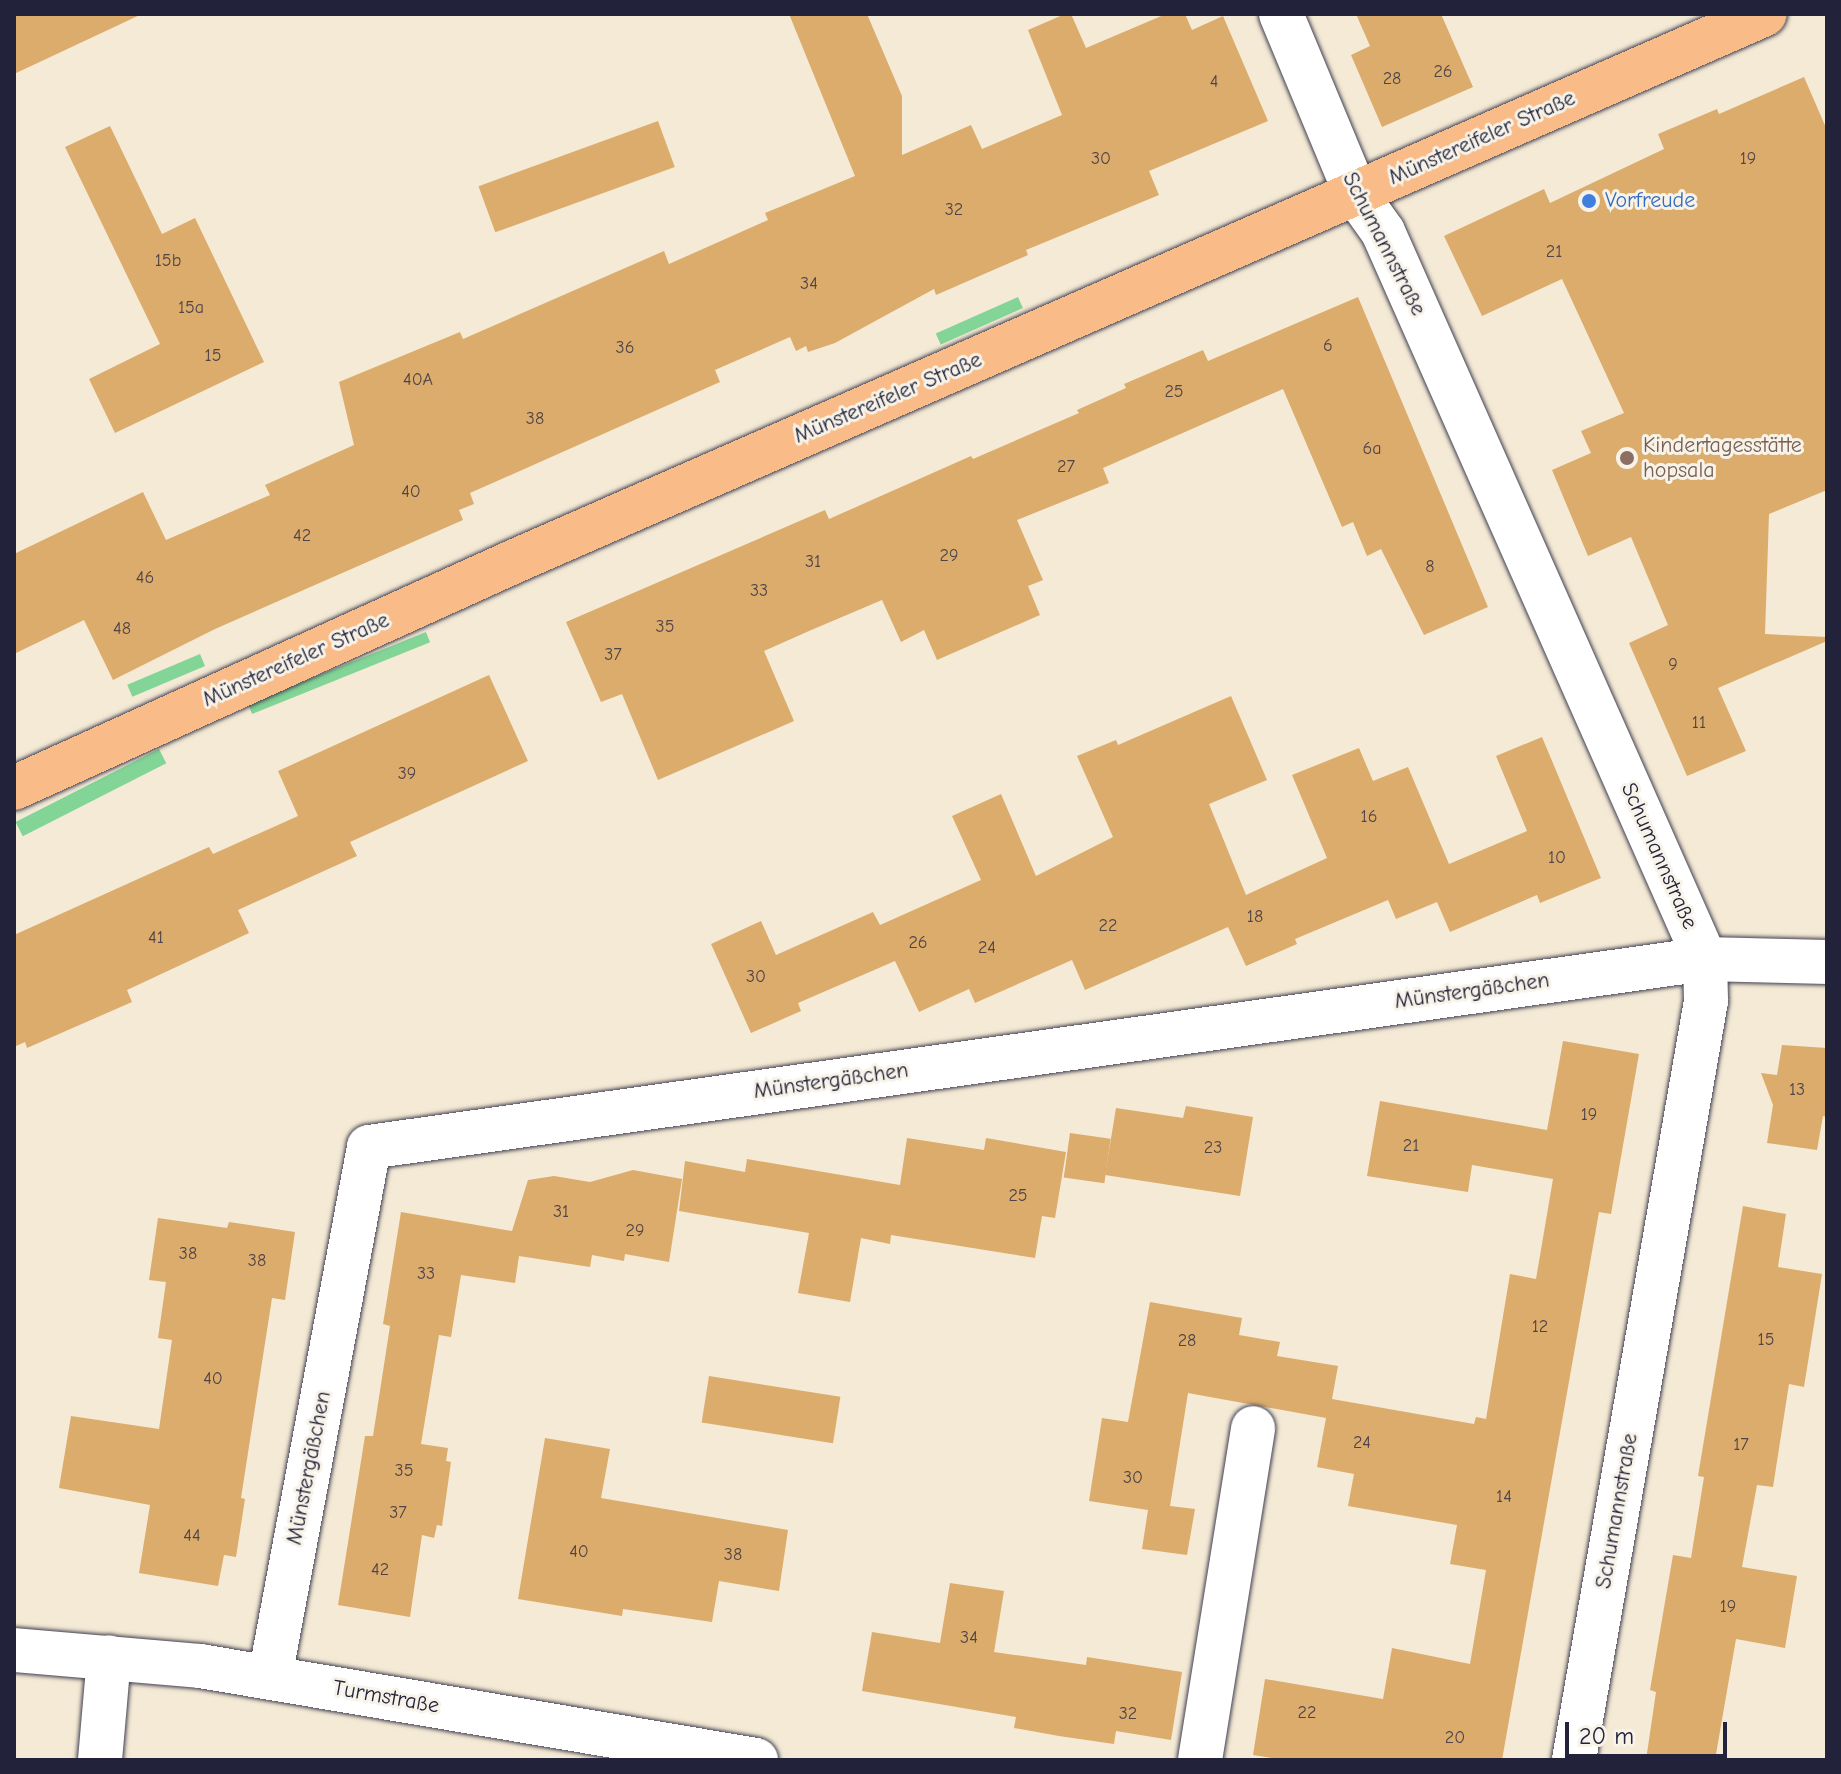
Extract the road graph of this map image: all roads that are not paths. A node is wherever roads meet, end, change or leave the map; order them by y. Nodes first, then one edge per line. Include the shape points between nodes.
1 (1281, 14) edge
2 (1765, 14) edge
3 (1356, 194) junction
4 (14, 788) edge
5 (1705, 959) junction
6 (1827, 962) edge
7 (1253, 1428) dead end
8 (14, 1650) edge
9 (109, 1657) junction
10 (270, 1677) junction
11 (100, 1760) edge
12 (756, 1760) edge
13 (1200, 1760) edge
14 (1574, 1760) edge

1 - 3 street, Schumannstraße
2 - 3 main road, Münstereifeler Straße
3 - 4 main road, Münstereifeler Straße via 515,561
3 - 5 street, Schumannstraße via 1383,232
5 - 6 street, Münstergäßchen
5 - 10 street, Münstergäßchen via 369,1147
5 - 14 street, Schumannstraße via 1706,1001
7 - 13 street
8 - 9 street, Turmstraße
9 - 10 street, Turmstraße
9 - 11 street
10 - 12 street, Turmstraße

